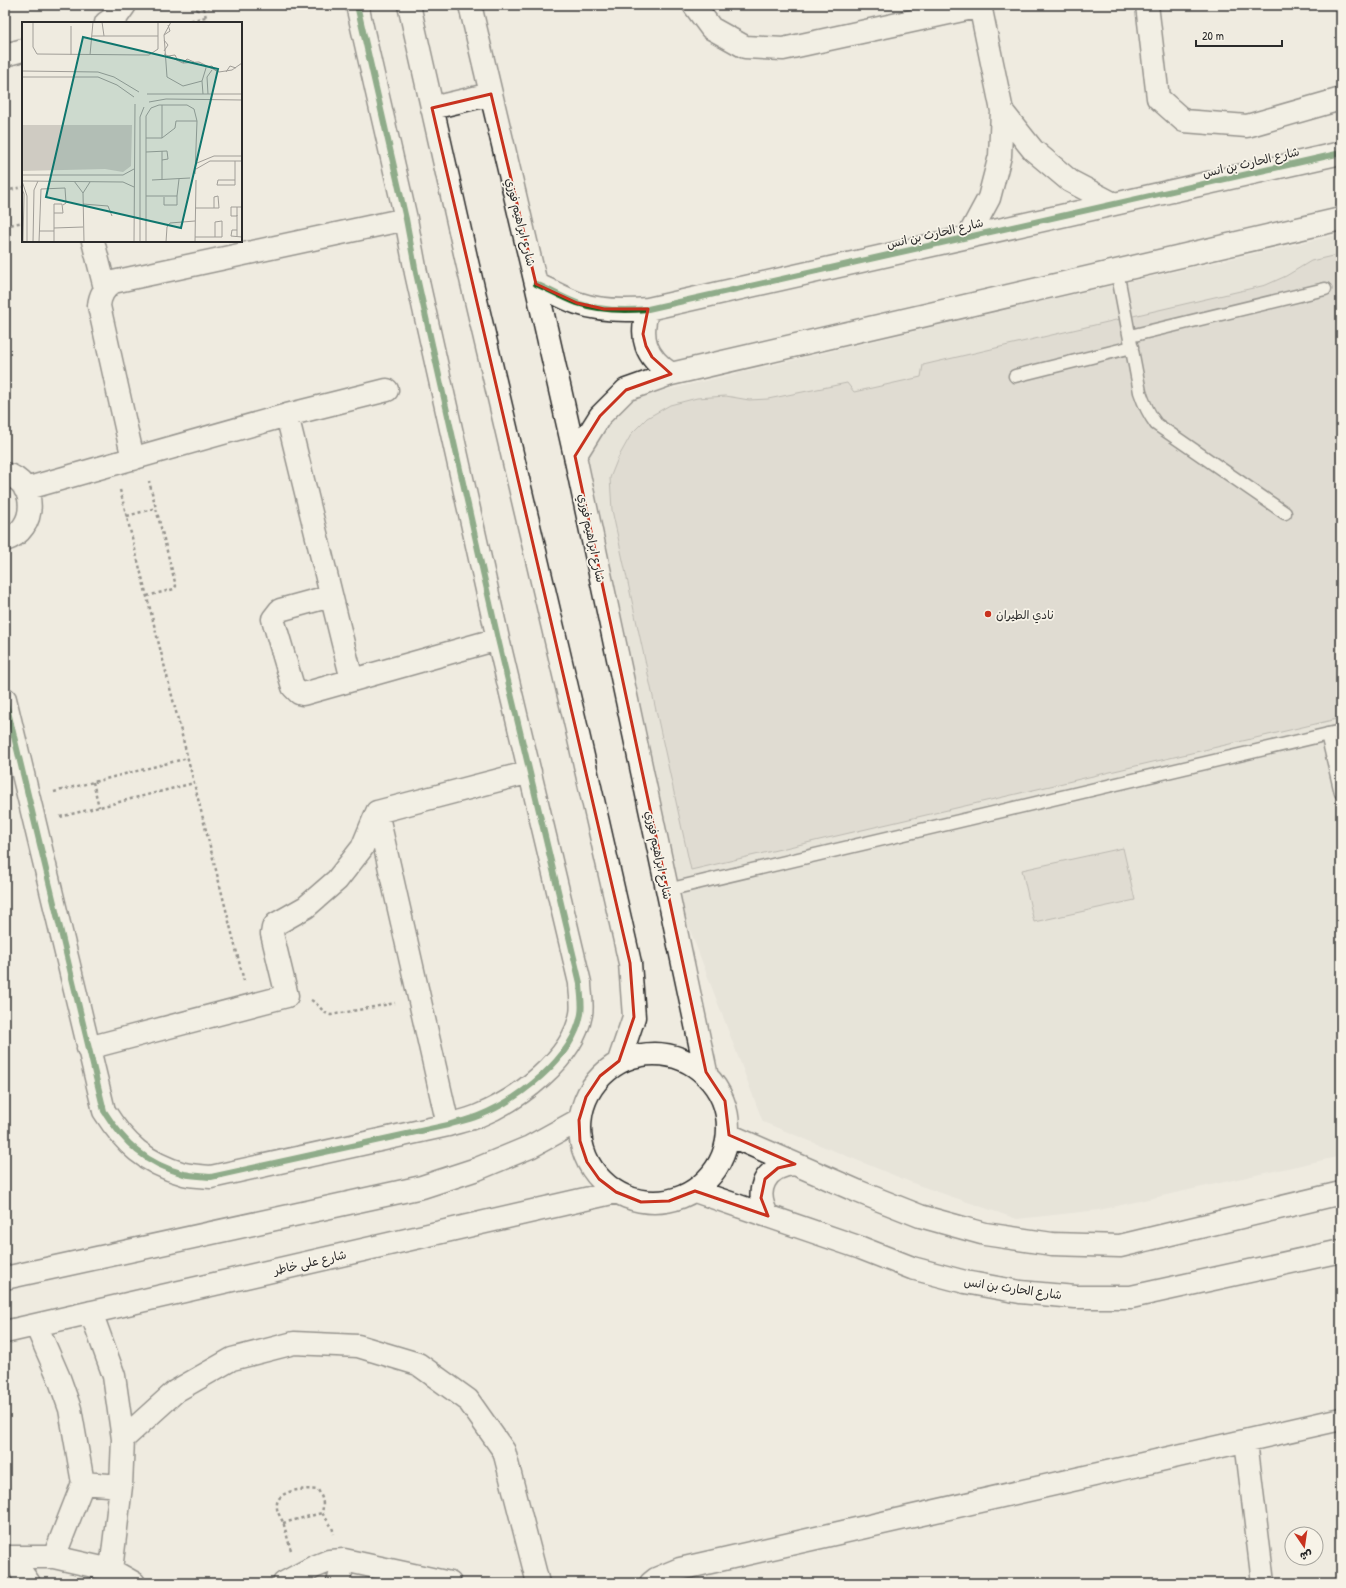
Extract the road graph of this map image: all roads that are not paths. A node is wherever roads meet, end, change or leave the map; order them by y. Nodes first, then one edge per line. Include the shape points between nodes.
1 (125, 5) edge
2 (357, 5) edge
3 (409, 5) edge
4 (470, 5) edge
5 (694, 5) edge
6 (1147, 5) edge
7 (980, 6) edge
8 (108, 22) edge
9 (22, 50) edge
10 (5, 55) edge
11 (491, 94) junction
12 (1341, 99) edge
13 (432, 108) junction
14 (1002, 112) junction
15 (1341, 153) edge
16 (1114, 204) junction
17 (406, 219) junction
18 (1341, 219) edge
19 (968, 237) junction
20 (94, 242) edge
21 (234, 248) edge
22 (1117, 271) junction
23 (536, 284) junction
24 (105, 288) junction
25 (1325, 289) dead end
26 (648, 308) junction
27 (1131, 341) junction
28 (671, 374) junction
29 (1015, 376) dead end
30 (387, 390) dead end
31 (287, 415) junction
32 (575, 456) junction
33 (130, 460) junction
34 (5, 474) edge
35 (25, 489) junction
36 (1285, 513) dead end
37 (5, 540) edge
38 (331, 596) junction
39 (498, 639) junction
40 (352, 680) junction
41 (5, 699) edge
42 (1341, 731) edge
43 (1327, 734) junction
44 (530, 772) junction
45 (1341, 793) edge
46 (377, 812) junction
47 (667, 890) junction
48 (88, 1048) junction
49 (619, 1061) junction
50 (706, 1072) junction
51 (579, 1120) junction
52 (448, 1125) junction
53 (729, 1135) junction
54 (795, 1164) junction
55 (694, 1191) junction
56 (616, 1192) junction
57 (1341, 1193) edge
58 (768, 1216) junction
59 (1341, 1251) edge
60 (5, 1278) edge
61 (91, 1312) junction
62 (36, 1325) junction
63 (5, 1332) edge
64 (1341, 1419) edge
65 (123, 1439) junction
66 (1246, 1441) junction
67 (83, 1483) junction
68 (121, 1486) junction
69 (11, 1557) edge
70 (54, 1557) junction
71 (340, 1560) junction
72 (401, 1577) edge
73 (122, 1578) edge
74 (291, 1579) edge
75 (29, 1583) edge
76 (338, 1583) edge
77 (450, 1583) edge
78 (538, 1583) edge
79 (651, 1583) edge
80 (1263, 1583) edge

1 - 8 street via 118,15
2 - 17 street
3 - 13 street
4 - 11 street, شارع ابراهيم فوزي
5 - 7 street via 711,28 745,47 783,49
6 - 12 street via 1158,98 1184,121 1247,126
7 - 14 street
9 - 10 street
11 - 13 street
11 - 23 street, شارع ابراهيم فوزي
13 - 49 street via 630,963 634,1017
14 - 16 street via 1033,150 1070,181
14 - 19 street via 1000,156 989,198
15 - 16 street, شارع الحارث بن انس
16 - 19 street, شارع الحارث بن انس
17 - 21 street
17 - 39 street
18 - 22 street
19 - 26 street, شارع الحارث بن انس
20 - 24 street
21 - 24 street via 113,282
22 - 27 lane
22 - 28 street
23 - 26 street, شارع الحارث بن انس via 577,303 604,309
23 - 32 street, شارع ابراهيم فوزي
24 - 33 street via 100,296 99,306
25 - 27 lane
26 - 28 street via 643,334 646,346 656,362
27 - 29 lane
27 - 36 lane via 1143,403 1156,424
28 - 32 street via 626,390 600,416
30 - 31 street
31 - 33 street
31 - 38 street
32 - 47 street, شارع ابراهيم فوزي
33 - 35 street
34 - 35 street via 18,480
35 - 37 street via 29,498 28,518 16,535
38 - 40 street
38 - 40 street via 280,610 273,619 295,690 303,694
39 - 40 street
39 - 44 street
41 - 48 street
42 - 43 lane
43 - 45 lane
43 - 47 lane
44 - 46 street
44 - 52 street via 580,983 581,1013 571,1042 530,1086 505,1103 478,1116
46 - 48 street via 362,848 337,880 306,907 273,928 272,934 287,996
46 - 52 street
47 - 50 street, شارع ابراهيم فوزي
48 - 52 street via 104,1111 118,1133 137,1152 160,1165 185,1174 211,1177
49 - 50 street via 649,1053 679,1057
49 - 51 street via 600,1076 593,1086 586,1097
50 - 53 street via 725,1101
51 - 56 street via 580,1141 587,1162 599,1179
51 - 60 street via 530,1146 477,1169 422,1187
53 - 54 street
53 - 55 street via 724,1157 716,1170
54 - 57 street via 920,1216 985,1234 1052,1244 1120,1246
54 - 58 street via 778,1168 766,1179 761,1198
55 - 56 street via 669,1201 641,1202
55 - 58 street, شارع الحارث بن انس
56 - 61 street, شارع على خاطر
58 - 59 street, شارع الحارث بن انس via 912,1268 965,1282 1020,1292 1075,1297 1131,1297
61 - 62 street, شارع على خاطر
61 - 65 street via 114,1376
62 - 63 street, شارع على خاطر
62 - 67 street via 70,1409
64 - 66 street
65 - 68 street
65 - 78 street via 176,1391 232,1359 294,1343 358,1346 418,1364 468,1400 504,1451
66 - 79 street via 680,1569
66 - 80 street
67 - 68 street
67 - 70 street
68 - 73 street
69 - 70 street
69 - 75 street
70 - 73 street
71 - 72 street
71 - 74 street via 329,1561
71 - 76 street
72 - 77 street

